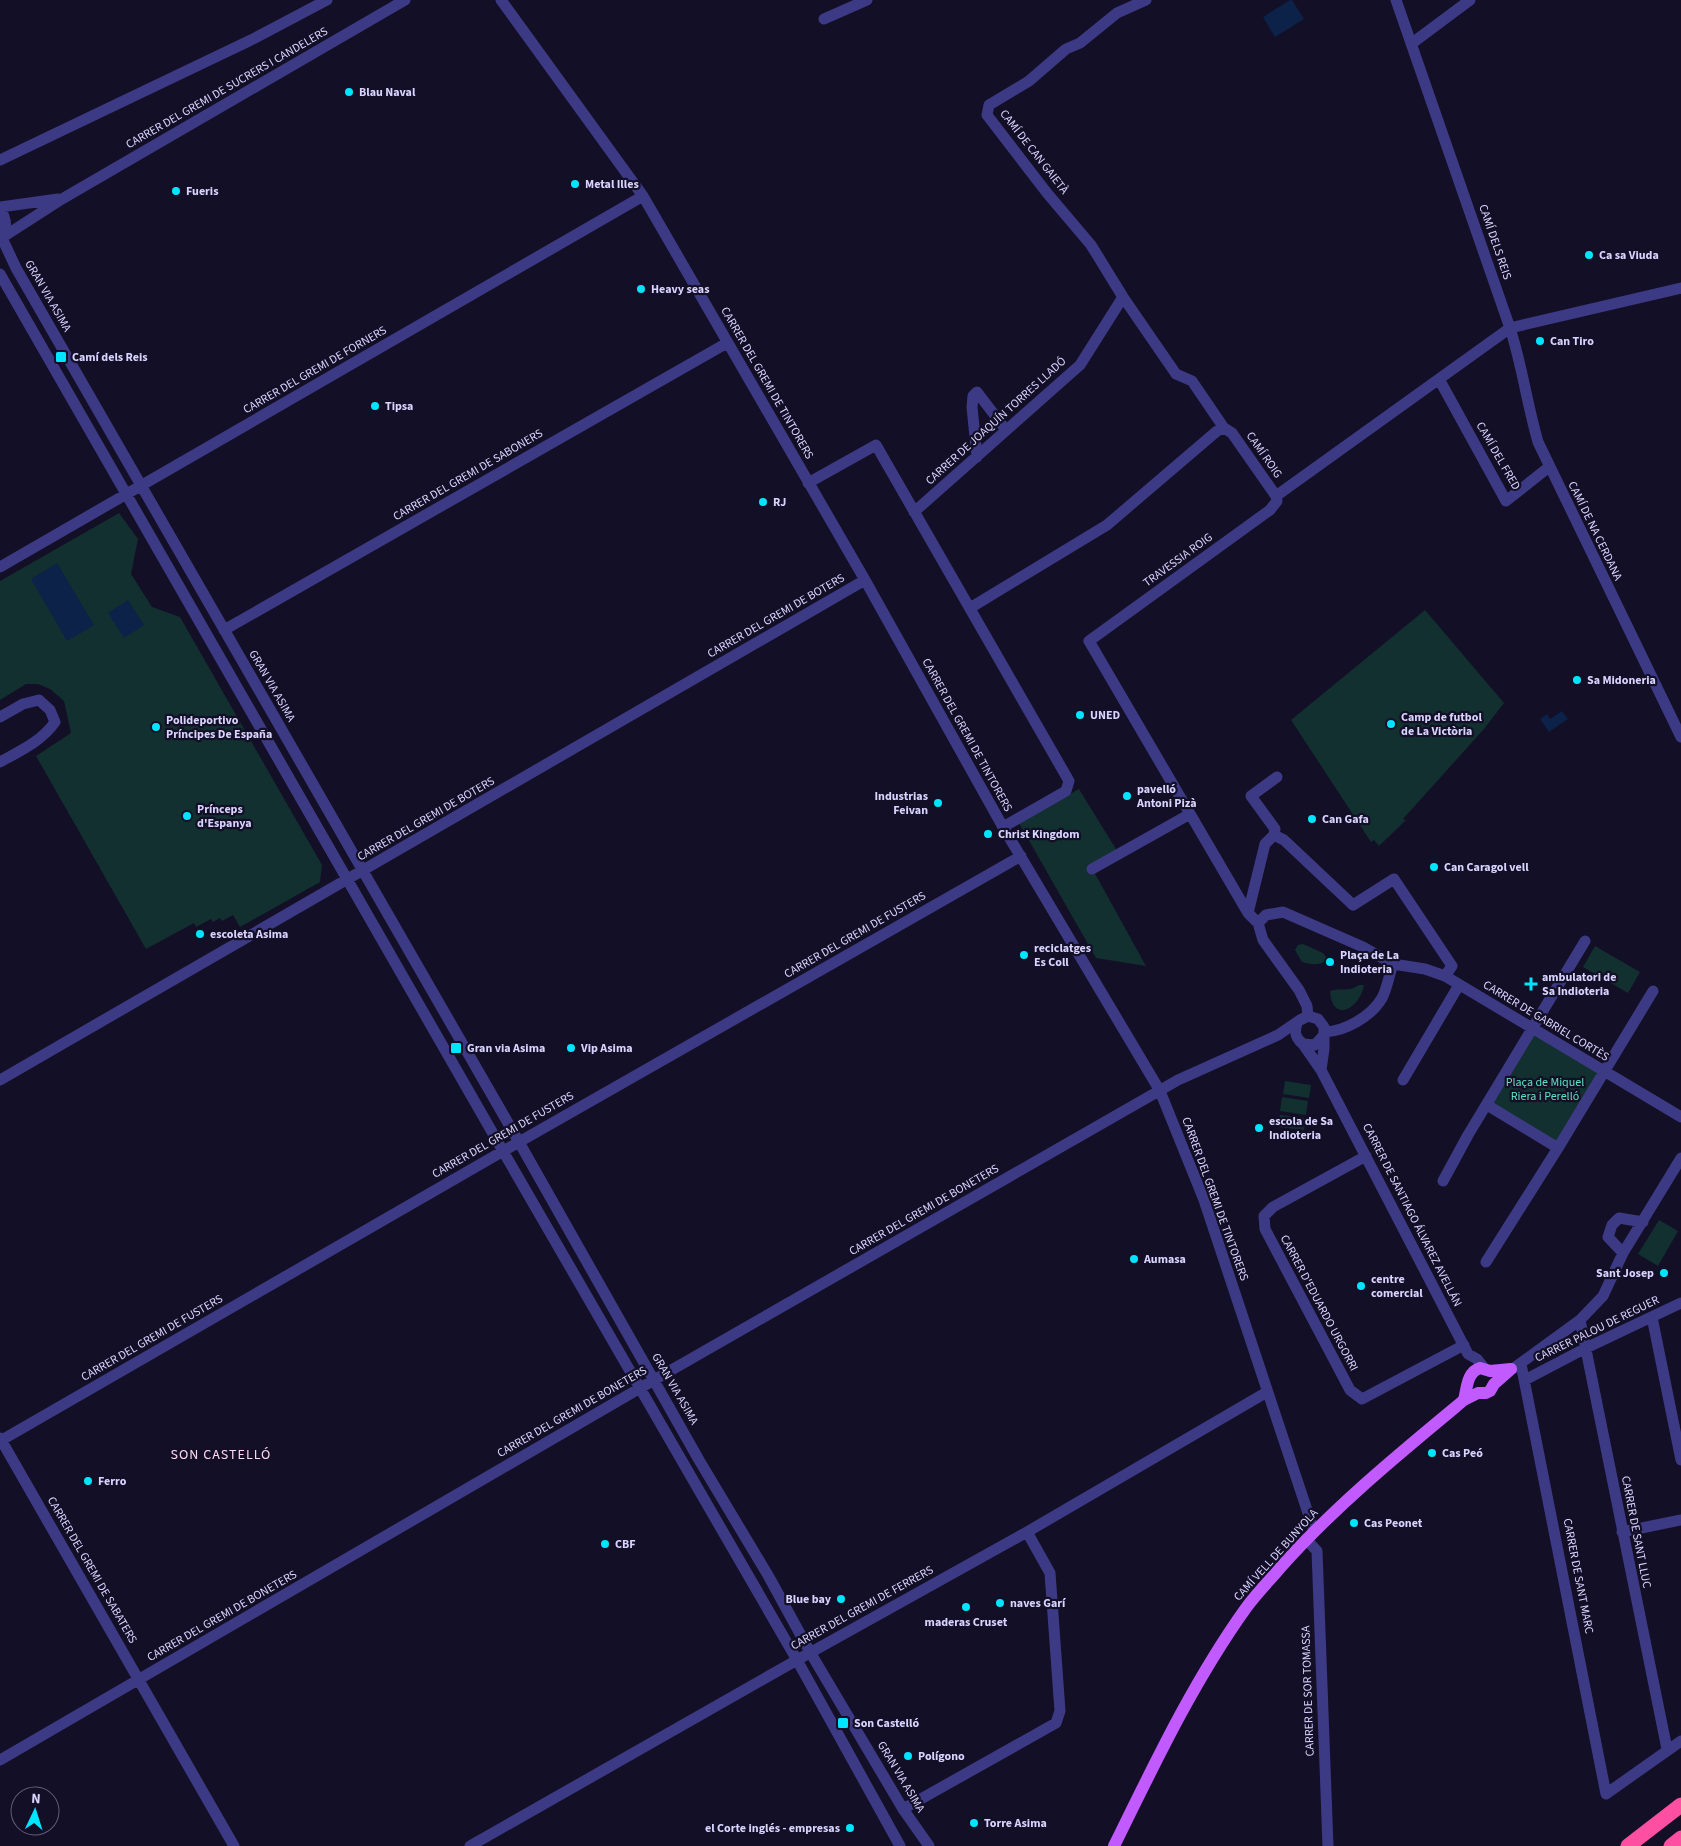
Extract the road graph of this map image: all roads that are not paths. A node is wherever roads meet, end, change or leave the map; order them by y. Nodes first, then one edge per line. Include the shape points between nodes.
1 (327, 0) edge
2 (405, 0) edge
3 (501, 0) edge
4 (867, 0) edge
5 (1146, 0) edge
6 (1396, 0) edge
7 (1470, 0) edge
8 (824, 19) dead end
9 (1411, 44) junction
10 (0, 160) edge
11 (643, 196) junction
12 (62, 198) junction
13 (0, 208) edge
14 (2, 239) edge
15 (0, 274) edge
16 (1681, 288) edge
17 (1122, 297) junction
18 (1510, 328) junction
19 (727, 343) junction
20 (1439, 379) junction
21 (1224, 428) junction
22 (1006, 430) junction
23 (977, 457) junction
24 (1549, 467) junction
25 (808, 483) junction
26 (141, 487) junction
27 (126, 494) junction
28 (1276, 496) junction
29 (914, 512) junction
30 (0, 567) edge
31 (865, 580) junction
32 (970, 608) junction
33 (224, 630) junction
34 (0, 717) edge
35 (1681, 737) edge
36 (0, 762) edge
37 (1277, 777) dead end
38 (1190, 814) junction
39 (1004, 827) junction
40 (1274, 835) junction
41 (1021, 856) junction
42 (1092, 869) dead end
43 (363, 872) junction
44 (348, 880) junction
45 (1248, 913) junction
46 (1258, 923) junction
47 (1586, 941) dead end
48 (1392, 964) junction
49 (1445, 976) junction
50 (1459, 985) junction
51 (1653, 991) dead end
52 (1308, 1016) junction
53 (1297, 1023) junction
54 (1532, 1029) junction
55 (1324, 1034) junction
56 (1278, 1035) junction
57 (1301, 1043) junction
58 (1321, 1070) junction
59 (1604, 1072) junction
60 (0, 1080) edge
61 (1402, 1080) dead end
62 (1160, 1091) junction
63 (1487, 1106) junction
64 (1681, 1117) edge
65 (519, 1142) junction
66 (1558, 1148) junction
67 (503, 1151) junction
68 (1366, 1156) junction
69 (1681, 1158) edge
70 (1444, 1180) dead end
71 (1643, 1222) junction
72 (1623, 1253) junction
73 (1486, 1262) dead end
74 (1681, 1303) edge
75 (1652, 1317) junction
76 (1580, 1320) junction
77 (1586, 1348) junction
78 (1466, 1350) junction
79 (1516, 1367) junction
80 (1487, 1370) junction
81 (654, 1380) junction
82 (1525, 1380) junction
83 (1469, 1381) junction
84 (1494, 1384) junction
85 (640, 1388) junction
86 (1267, 1392) junction
87 (1478, 1393) junction
88 (1464, 1400) junction
89 (0, 1440) edge
90 (1681, 1460) edge
91 (1681, 1520) edge
92 (1027, 1532) junction
93 (1622, 1532) junction
94 (1310, 1535) junction
95 (810, 1652) junction
96 (797, 1660) junction
97 (140, 1680) junction
98 (1681, 1741) edge
99 (1667, 1749) junction
100 (0, 1760) edge
101 (1681, 1805) edge
102 (903, 1809) junction
103 (1681, 1838) edge
104 (234, 1846) edge
105 (470, 1846) edge
106 (900, 1846) edge
107 (929, 1846) edge
108 (1114, 1846) edge
109 (1328, 1846) edge
110 (1628, 1846) edge
111 (1671, 1846) edge

1 - 10 street via 251,40
2 - 12 street, CARRER DEL GREMI DE SUCRERS I CANDELERS
3 - 11 street, CARRER DEL GREMI DE TINTORERS
4 - 8 street
5 - 17 street, CAMÍ DE CAN GAIETÀ via 1117,13 1029,80 989,105 987,115 1091,245
6 - 9 street, CAMÍ DELS REIS
7 - 9 street
9 - 18 street, CAMÍ DELS REIS
11 - 19 street, CARRER DEL GREMI DE TINTORERS
11 - 26 street, CARRER DEL GREMI DE FORNERS
12 - 13 street, CARRER DEL GREMI DE SUCRERS I CANDELERS
12 - 14 street, CARRER DEL GREMI DE SUCRERS I CANDELERS
13 - 14 street via 6,222
14 - 26 street, GRAN VIA ASIMA
15 - 27 street
16 - 18 street
17 - 21 street, CAMÍ DE CAN GAIETÀ via 1176,374 1192,381
17 - 22 street, CARRER DE JOAQUÍN TORRES LLADÓ via 1080,365
18 - 20 street, CAMÍ ROIG
18 - 24 street, CAMÍ DE NA CERDANA via 1538,442
19 - 25 street, CARRER DEL GREMI DE TINTORERS
19 - 33 street, CARRER DEL GREMI DE SABONERS
20 - 24 street, CAMÍ DEL FRED via 1506,501
20 - 28 street, CAMÍ ROIG
21 - 28 street, CAMÍ ROIG via 1232,433
21 - 32 street via 1107,525
22 - 23 street, CARRER DE JOAQUÍN TORRES LLADÓ
22 - 23 street via 977,392 973,396 972,407
23 - 29 street, CARRER DE JOAQUÍN TORRES LLADÓ
24 - 35 street, CAMÍ DE NA CERDANA
25 - 29 street via 876,445
25 - 31 street, CARRER DEL GREMI DE TINTORERS
26 - 27 street, CARRER DEL GREMI DE FORNERS
26 - 33 street, GRAN VIA ASIMA
27 - 30 street, CARRER DEL GREMI DE FORNERS
27 - 44 street
28 - 38 street, TRAVESSIA ROIG via 1277,502 1270,510 1089,641
29 - 32 street
31 - 39 street, CARRER DEL GREMI DE TINTORERS
31 - 43 street, CARRER DEL GREMI DE BOTERS
32 - 39 street via 1069,781 1066,791
33 - 43 street, GRAN VIA ASIMA
34 - 36 street via 23,704 39,700 50,710 54,722 48,732
37 - 40 street via 1251,796 1275,828
38 - 42 street
38 - 45 street
39 - 41 street, CARRER DEL GREMI DE TINTORERS
40 - 45 street via 1265,844
40 - 49 street via 1284,840 1353,905 1394,879 1452,966
41 - 62 street, CARRER DEL GREMI DE TINTORERS
41 - 65 street, CARRER DEL GREMI DE FUSTERS
43 - 44 street, CARRER DEL GREMI DE BOTERS
43 - 65 street, GRAN VIA ASIMA
44 - 60 street, CARRER DEL GREMI DE BOTERS
44 - 67 street
45 - 46 street
46 - 48 street via 1266,915 1283,912 1363,947
46 - 52 street via 1263,940 1299,990
47 - 54 street
48 - 49 street, CARRER DE GABRIEL CORTÈS
48 - 55 street via 1382,998 1366,1016
49 - 50 street, CARRER DE GABRIEL CORTÈS
50 - 54 street, CARRER DE GABRIEL CORTÈS
50 - 61 street
51 - 59 street
52 - 53 street
52 - 55 street via 1322,1022
53 - 56 street
53 - 57 street via 1295,1033
54 - 59 street, CARRER DE GABRIEL CORTÈS
54 - 63 street
55 - 57 street via 1315,1044
55 - 58 street
56 - 57 street
56 - 62 street, CARRER DEL GREMI DE BONETERS
57 - 58 street, CARRER DE SANTIAGO ÁLVAREZ AVELLÁN
58 - 68 street, CARRER DE SANTIAGO ÁLVAREZ AVELLÁN
59 - 64 street, CARRER DE GABRIEL CORTÈS
59 - 66 street
62 - 81 street, CARRER DEL GREMI DE BONETERS
62 - 86 street, CARRER DEL GREMI DE TINTORERS via 1204,1200
63 - 66 street
63 - 70 street
65 - 67 street, CARRER DEL GREMI DE FUSTERS
65 - 81 street, GRAN VIA ASIMA
66 - 73 street
67 - 85 street
67 - 89 street, CARRER DEL GREMI DE FUSTERS
68 - 78 street, CARRER DE SANTIAGO ÁLVAREZ AVELLÁN
68 - 78 street, CARRER D'EDUARDO URGORRI via 1273,1207 1264,1216 1265,1229 1350,1390 1362,1399
69 - 71 street
71 - 72 street
71 - 72 street via 1619,1218 1612,1225 1608,1237
72 - 76 street via 1603,1296
74 - 75 street, CARRER PALOU DE REGUER
75 - 77 street, CARRER PALOU DE REGUER
75 - 90 street
76 - 77 street, CARRER DE SANT LLUC
76 - 79 street
77 - 82 street, CARRER PALOU DE REGUER
77 - 93 street, CARRER DE SANT LLUC
78 - 80 street, CARRER DE SANTIAGO ÁLVAREZ AVELLÁN
78 - 83 street
79 - 80 main road
79 - 82 street, CARRER DE SANT MARC
79 - 84 main road
80 - 83 main road via 1473,1371
80 - 84 main road via 1494,1377
81 - 85 street, CARRER DEL GREMI DE BONETERS
81 - 95 street, GRAN VIA ASIMA
82 - 99 street, CARRER DE SANT MARC via 1606,1794
83 - 87 main road via 1472,1390
83 - 88 main road
84 - 87 main road via 1486,1394
85 - 96 street
85 - 97 street, CARRER DEL GREMI DE BONETERS
86 - 92 street, CARRER DEL GREMI DE FERRERS
86 - 94 street, CARRER DEL GREMI DE TINTORERS
87 - 88 main road, CAMÍ VELL DE BUNYOLA
88 - 94 main road, CAMÍ VELL DE BUNYOLA
89 - 97 street, CARRER DEL GREMI DE SABATERS
91 - 93 street
92 - 95 street, CARRER DEL GREMI DE FERRERS
92 - 102 street via 1050,1573 1060,1711 1056,1723
93 - 99 street, CARRER DE SANT LLUC
94 - 108 main road, CAMÍ VELL DE BUNYOLA via 1246,1607 1201,1678
94 - 109 street, CARRER DE SOR TOMASSA via 1317,1551
95 - 96 street, CARRER DEL GREMI DE FERRERS
95 - 102 street, GRAN VIA ASIMA
96 - 105 street, CARRER DEL GREMI DE FERRERS
96 - 106 street
97 - 100 street, CARRER DEL GREMI DE BONETERS
97 - 104 street, CARRER DEL GREMI DE SABATERS
98 - 99 street
101 - 110 highway
102 - 107 street, GRAN VIA ASIMA
103 - 111 highway

